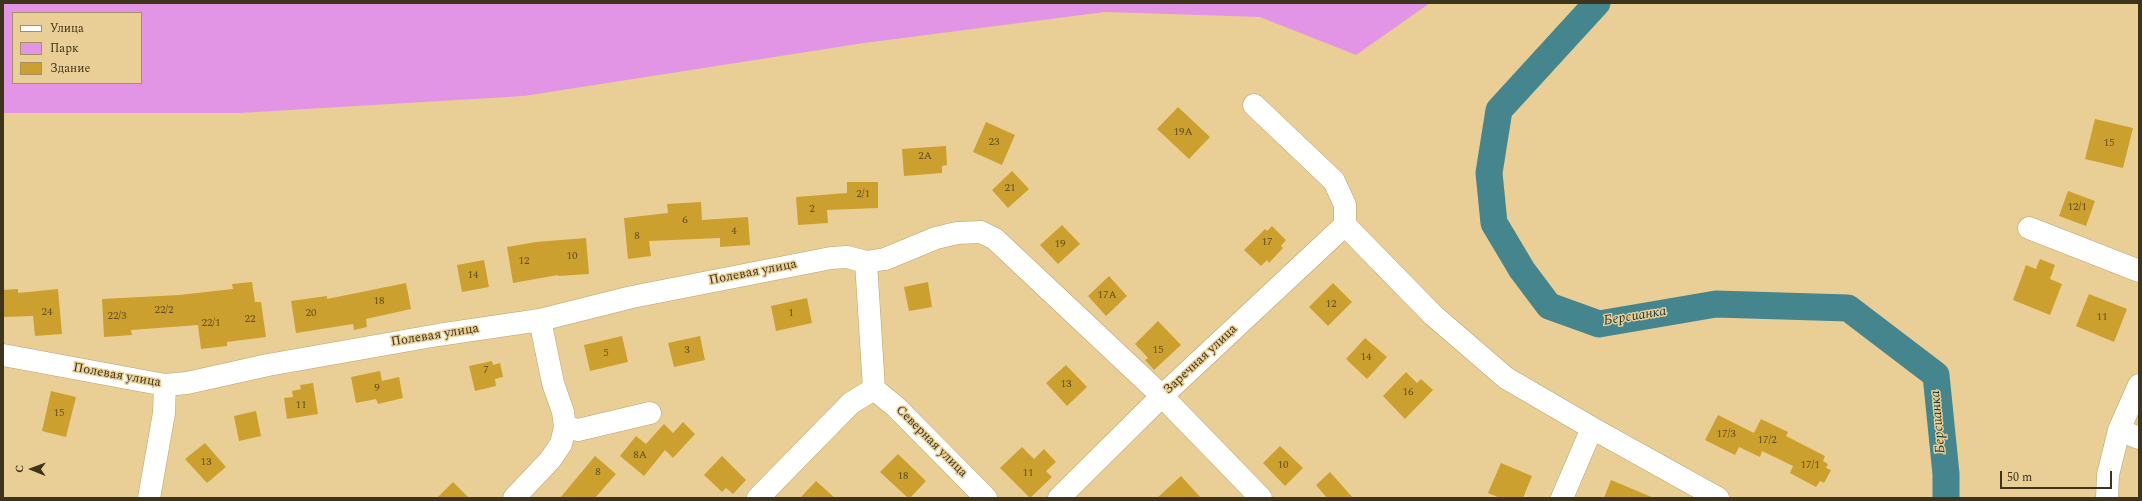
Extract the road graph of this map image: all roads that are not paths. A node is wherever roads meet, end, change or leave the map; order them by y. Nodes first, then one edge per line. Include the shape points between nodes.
1 (1254, 105) dead end
2 (1345, 225) junction
3 (2029, 228) dead end
4 (866, 262) junction
5 (2139, 271) edge
6 (540, 320) junction
7 (3, 355) edge
8 (165, 385) junction
9 (2139, 385) edge
10 (874, 389) junction
11 (1162, 396) junction
12 (650, 414) dead end
13 (565, 427) junction
14 (1592, 428) junction
15 (2119, 430) junction
16 (2139, 438) edge
17 (149, 498) edge
18 (514, 498) edge
19 (758, 498) edge
20 (986, 498) edge
21 (1060, 498) edge
22 (1262, 498) edge
23 (1562, 498) edge
24 (1718, 498) edge
25 (2107, 498) edge

1 - 2 street via 1334,181 1345,205
2 - 11 street, Заречная улица
2 - 14 street via 1433,315 1506,378
3 - 5 street
4 - 6 street, Полевая улица via 847,257 831,258 632,297
4 - 10 street
4 - 11 street via 885,259 917,245 950,235 970,231 981,232 995,239
6 - 8 street, Полевая улица via 438,334 268,365 187,383
6 - 13 street
7 - 8 street, Полевая улица
8 - 17 street via 164,413
9 - 15 street
10 - 19 street via 851,403
10 - 20 street, Северная улица via 896,407
11 - 21 street, Заречная улица
11 - 22 street
12 - 13 street via 578,430
13 - 18 street via 560,444 550,460
14 - 23 street
14 - 24 street
15 - 16 street
15 - 25 street via 2108,476

